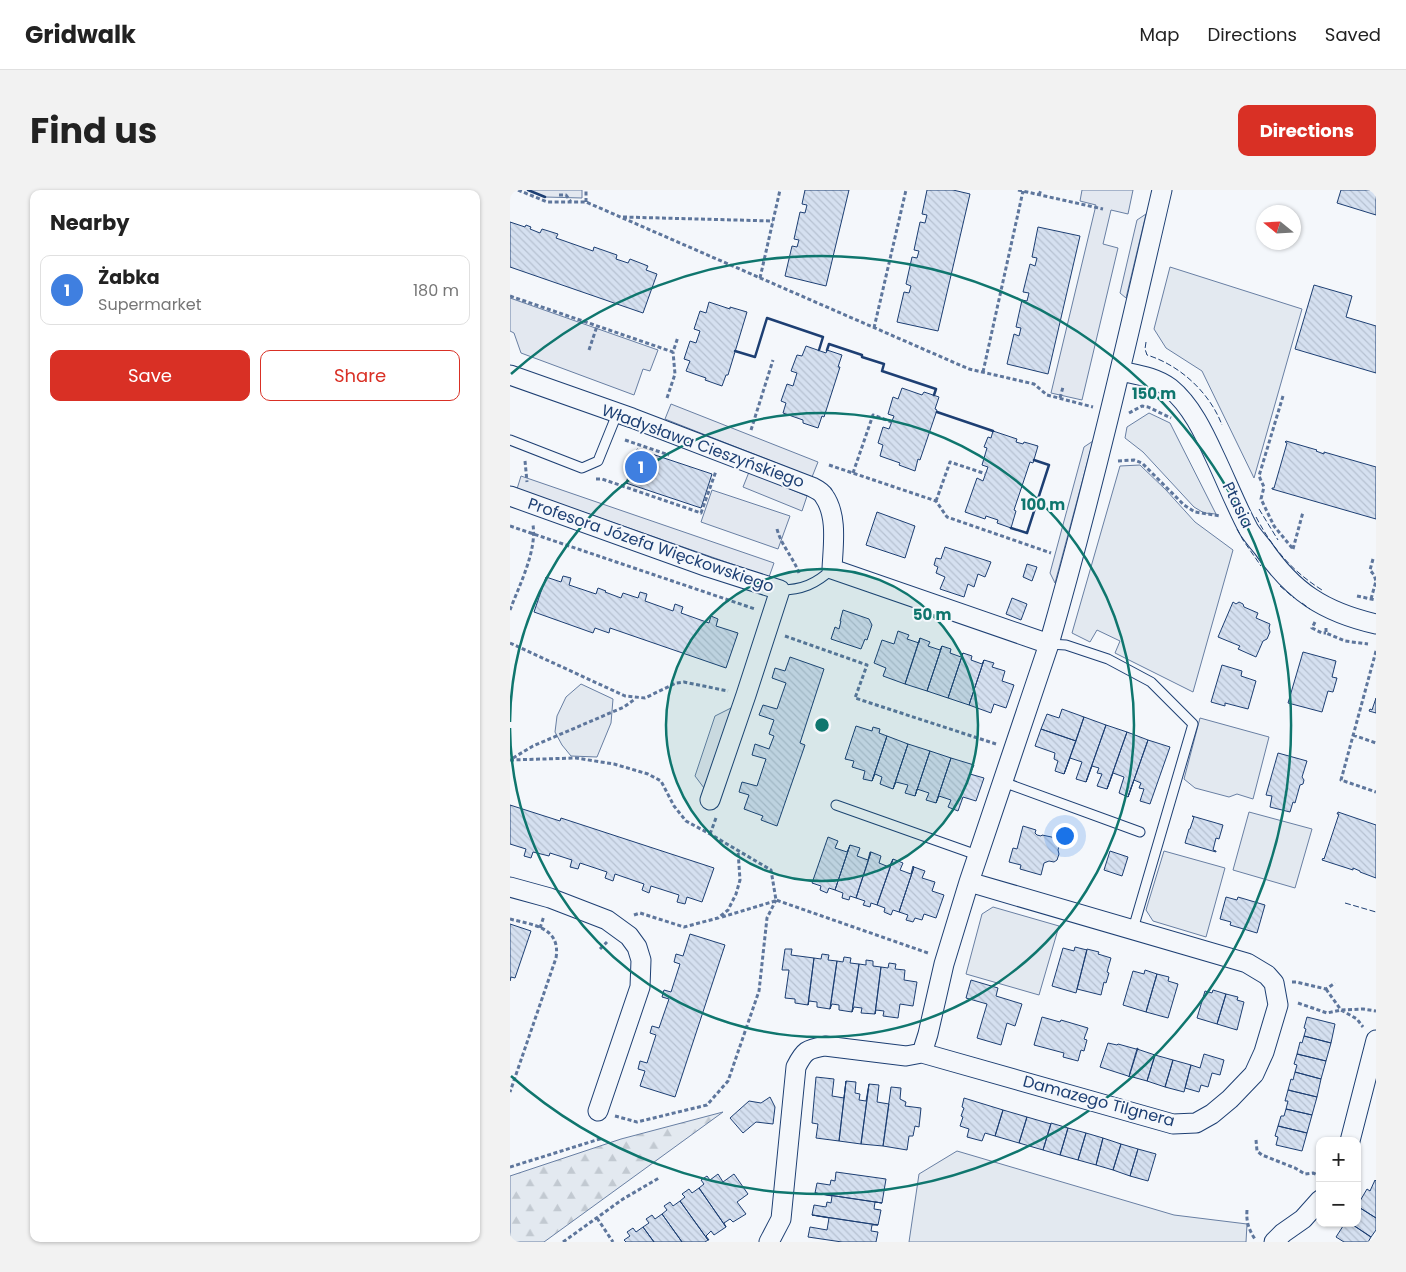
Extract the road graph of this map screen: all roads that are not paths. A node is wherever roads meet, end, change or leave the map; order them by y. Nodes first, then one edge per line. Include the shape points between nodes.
1 (1162, 190) edge
2 (1120, 371) junction
3 (510, 376) edge
4 (617, 414) junction
5 (510, 440) edge
6 (510, 496) edge
7 (832, 568) junction
8 (780, 590) junction
9 (1375, 622) edge
10 (1049, 644) junction
11 (1003, 782) junction
12 (710, 800) dead end
13 (836, 805) dead end
14 (1140, 832) dead end
15 (977, 855) junction
16 (969, 882) junction
17 (510, 887) edge
18 (1134, 929) junction
19 (1376, 1041) edge
20 (922, 1053) junction
21 (604, 1113) road end
22 (1351, 1137) edge
23 (1316, 1204) edge
24 (769, 1242) edge
25 (1274, 1242) edge

1 - 2 street
2 - 9 street, Ptasia via 1147,376 1180,397 1206,439 1249,530 1285,577 1331,609 1350,618
2 - 10 street
3 - 4 street, Władysława Cieszyńskiego
4 - 5 lane via 598,461 582,468
4 - 7 street, Władysława Cieszyńskiego via 812,487 823,494 833,525
6 - 8 street, Profesora Józefa Więckowskiego
7 - 8 lane via 823,578 805,587
7 - 10 street
8 - 12 street, Profesora Józefa Więckowskiego
10 - 11 street
10 - 18 lane via 1108,658 1151,682 1193,724
11 - 14 lane
11 - 15 street
13 - 15 lane
15 - 16 street
16 - 18 street
16 - 20 street
17 - 21 street via 607,920 629,936 637,947 641,960 640,987
18 - 20 street, Damazego Tilgnera via 1247,963 1267,974 1275,989 1278,1005 1254,1074 1212,1114 1196,1122 1173,1124
19 - 22 street
20 - 24 street via 906,1056 824,1046 811,1048 802,1054 796,1067 781,1219
23 - 25 street

